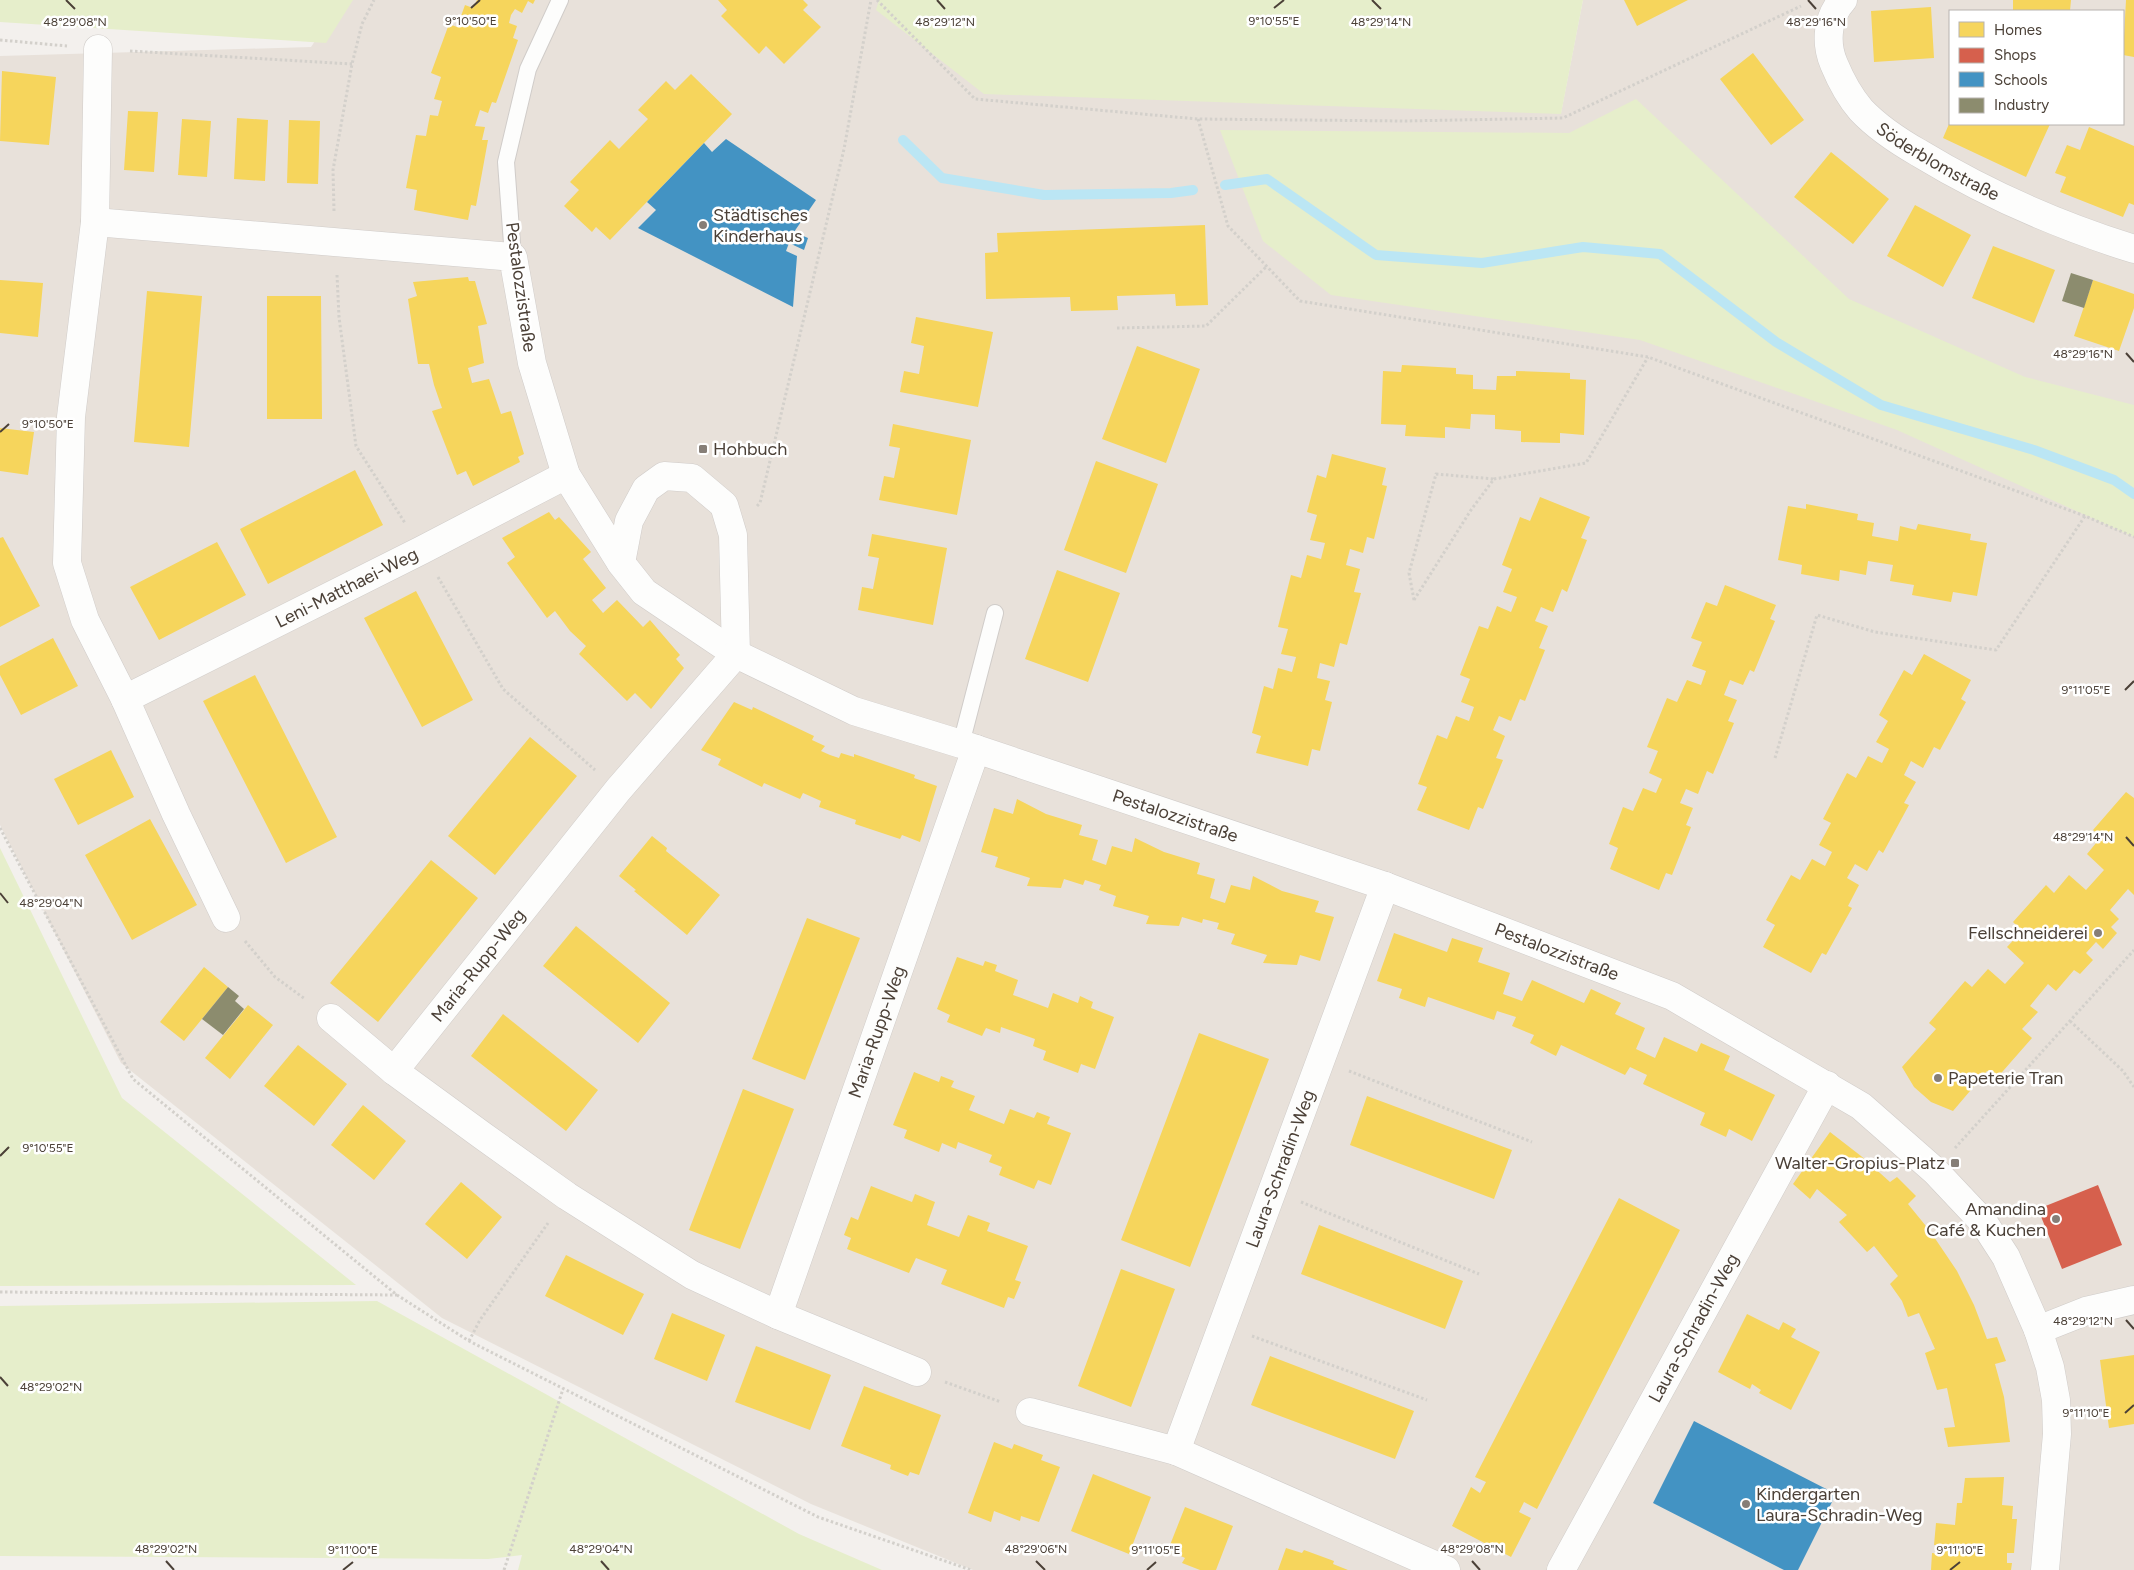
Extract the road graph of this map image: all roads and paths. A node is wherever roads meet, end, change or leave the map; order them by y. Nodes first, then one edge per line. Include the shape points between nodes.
1 (374, 0) edge
2 (560, 0) edge
3 (871, 0) edge
4 (876, 0) edge
5 (1840, 3) edge
6 (0, 40) edge
7 (98, 49) junction
8 (352, 64) junction
9 (1198, 119) junction
10 (95, 222) junction
11 (335, 244) junction
12 (2134, 249) edge
13 (513, 257) junction
14 (1266, 266) junction
15 (1117, 328) dead end
16 (1648, 357) junction
17 (566, 475) junction
18 (1494, 479) junction
19 (2085, 516) junction
20 (732, 535) junction
21 (2134, 537) edge
22 (621, 564) junction
23 (995, 613) dead end
24 (736, 654) junction
25 (125, 698) junction
26 (968, 746) junction
27 (1774, 758) dead end
28 (0, 828) edge
29 (1385, 886) junction
30 (226, 918) joint
31 (2134, 950) edge
32 (331, 1018) joint
33 (2070, 1020) junction
34 (1321, 1060) junction
35 (394, 1071) junction
36 (1826, 1085) junction
37 (2134, 1087) edge
38 (1532, 1142) dead end
39 (1935, 1171) junction
40 (1272, 1191) junction
41 (567, 1196) junction
42 (1478, 1274) dead end
43 (0, 1292) edge
44 (398, 1295) junction
45 (2134, 1300) edge
46 (778, 1315) junction
47 (1223, 1325) junction
48 (2038, 1330) junction
49 (469, 1341) junction
50 (916, 1372) joint
51 (563, 1389) junction
52 (1427, 1400) dead end
53 (1030, 1412) joint
54 (1176, 1452) junction
55 (504, 1570) edge
56 (971, 1570) edge
57 (1446, 1570) edge
58 (1561, 1570) edge
59 (2046, 1570) edge

1 - 8 path via 362,24
2 - 13 lane, Pestalozzistraße via 528,70 506,162
3 - 20 path via 844,149 760,503
4 - 9 path via 974,99
5 - 9 path via 1817,2 1801,6 1563,118 1405,121
5 - 12 street, Söderblomstraße via 1829,29 1828,44 1832,58 1854,100 1883,130 1949,171 2052,218
6 - 7 path
7 - 8 path
7 - 10 street
8 - 11 path via 333,170
9 - 14 path via 1228,226
10 - 11 street
10 - 25 street via 71,417 67,563 85,620
11 - 13 street
13 - 17 street, Pestalozzistraße via 532,363
14 - 15 path via 1206,326
14 - 16 path via 1300,301
16 - 18 path via 1586,462
16 - 19 path
17 - 22 street, Pestalozzistraße
17 - 25 street, Leni-Matthaei-Weg
18 - 18 path via 1436,474 1409,573 1414,600
19 - 21 path
19 - 27 path via 1996,650 1875,632 1817,615
20 - 22 street via 724,505 692,478 664,476 646,489 629,521
20 - 24 street
22 - 24 street, Pestalozzistraße via 644,592
23 - 26 lane
24 - 26 street, Pestalozzistraße via 854,711
24 - 35 street, Maria-Rupp-Weg via 618,790
25 - 30 street
26 - 29 street, Pestalozzistraße
26 - 46 street, Maria-Rupp-Weg
28 - 44 path via 134,1078
29 - 34 street, Laura-Schradin-Weg
29 - 36 street, Pestalozzistraße via 1672,996
30 - 32 path via 275,977
31 - 33 path
32 - 35 street
33 - 37 path via 2123,1071
33 - 39 path
34 - 38 path
34 - 40 street, Laura-Schradin-Weg
35 - 41 street
36 - 39 street, Pestalozzistraße via 1861,1106
36 - 58 street, Laura-Schradin-Weg
39 - 48 street, Pestalozzistraße via 1984,1223 2006,1257
40 - 42 path
40 - 47 street, Laura-Schradin-Weg
41 - 46 street via 692,1274
41 - 49 path via 480,1320
43 - 44 path
44 - 49 path
45 - 48 street via 2086,1311
46 - 50 street
47 - 52 path
47 - 54 street, Laura-Schradin-Weg
48 - 59 street, Pestalozzistraße via 2050,1367 2057,1425
49 - 51 path
50 - 53 path
51 - 55 path
51 - 56 path via 818,1517
53 - 54 street
54 - 57 street

